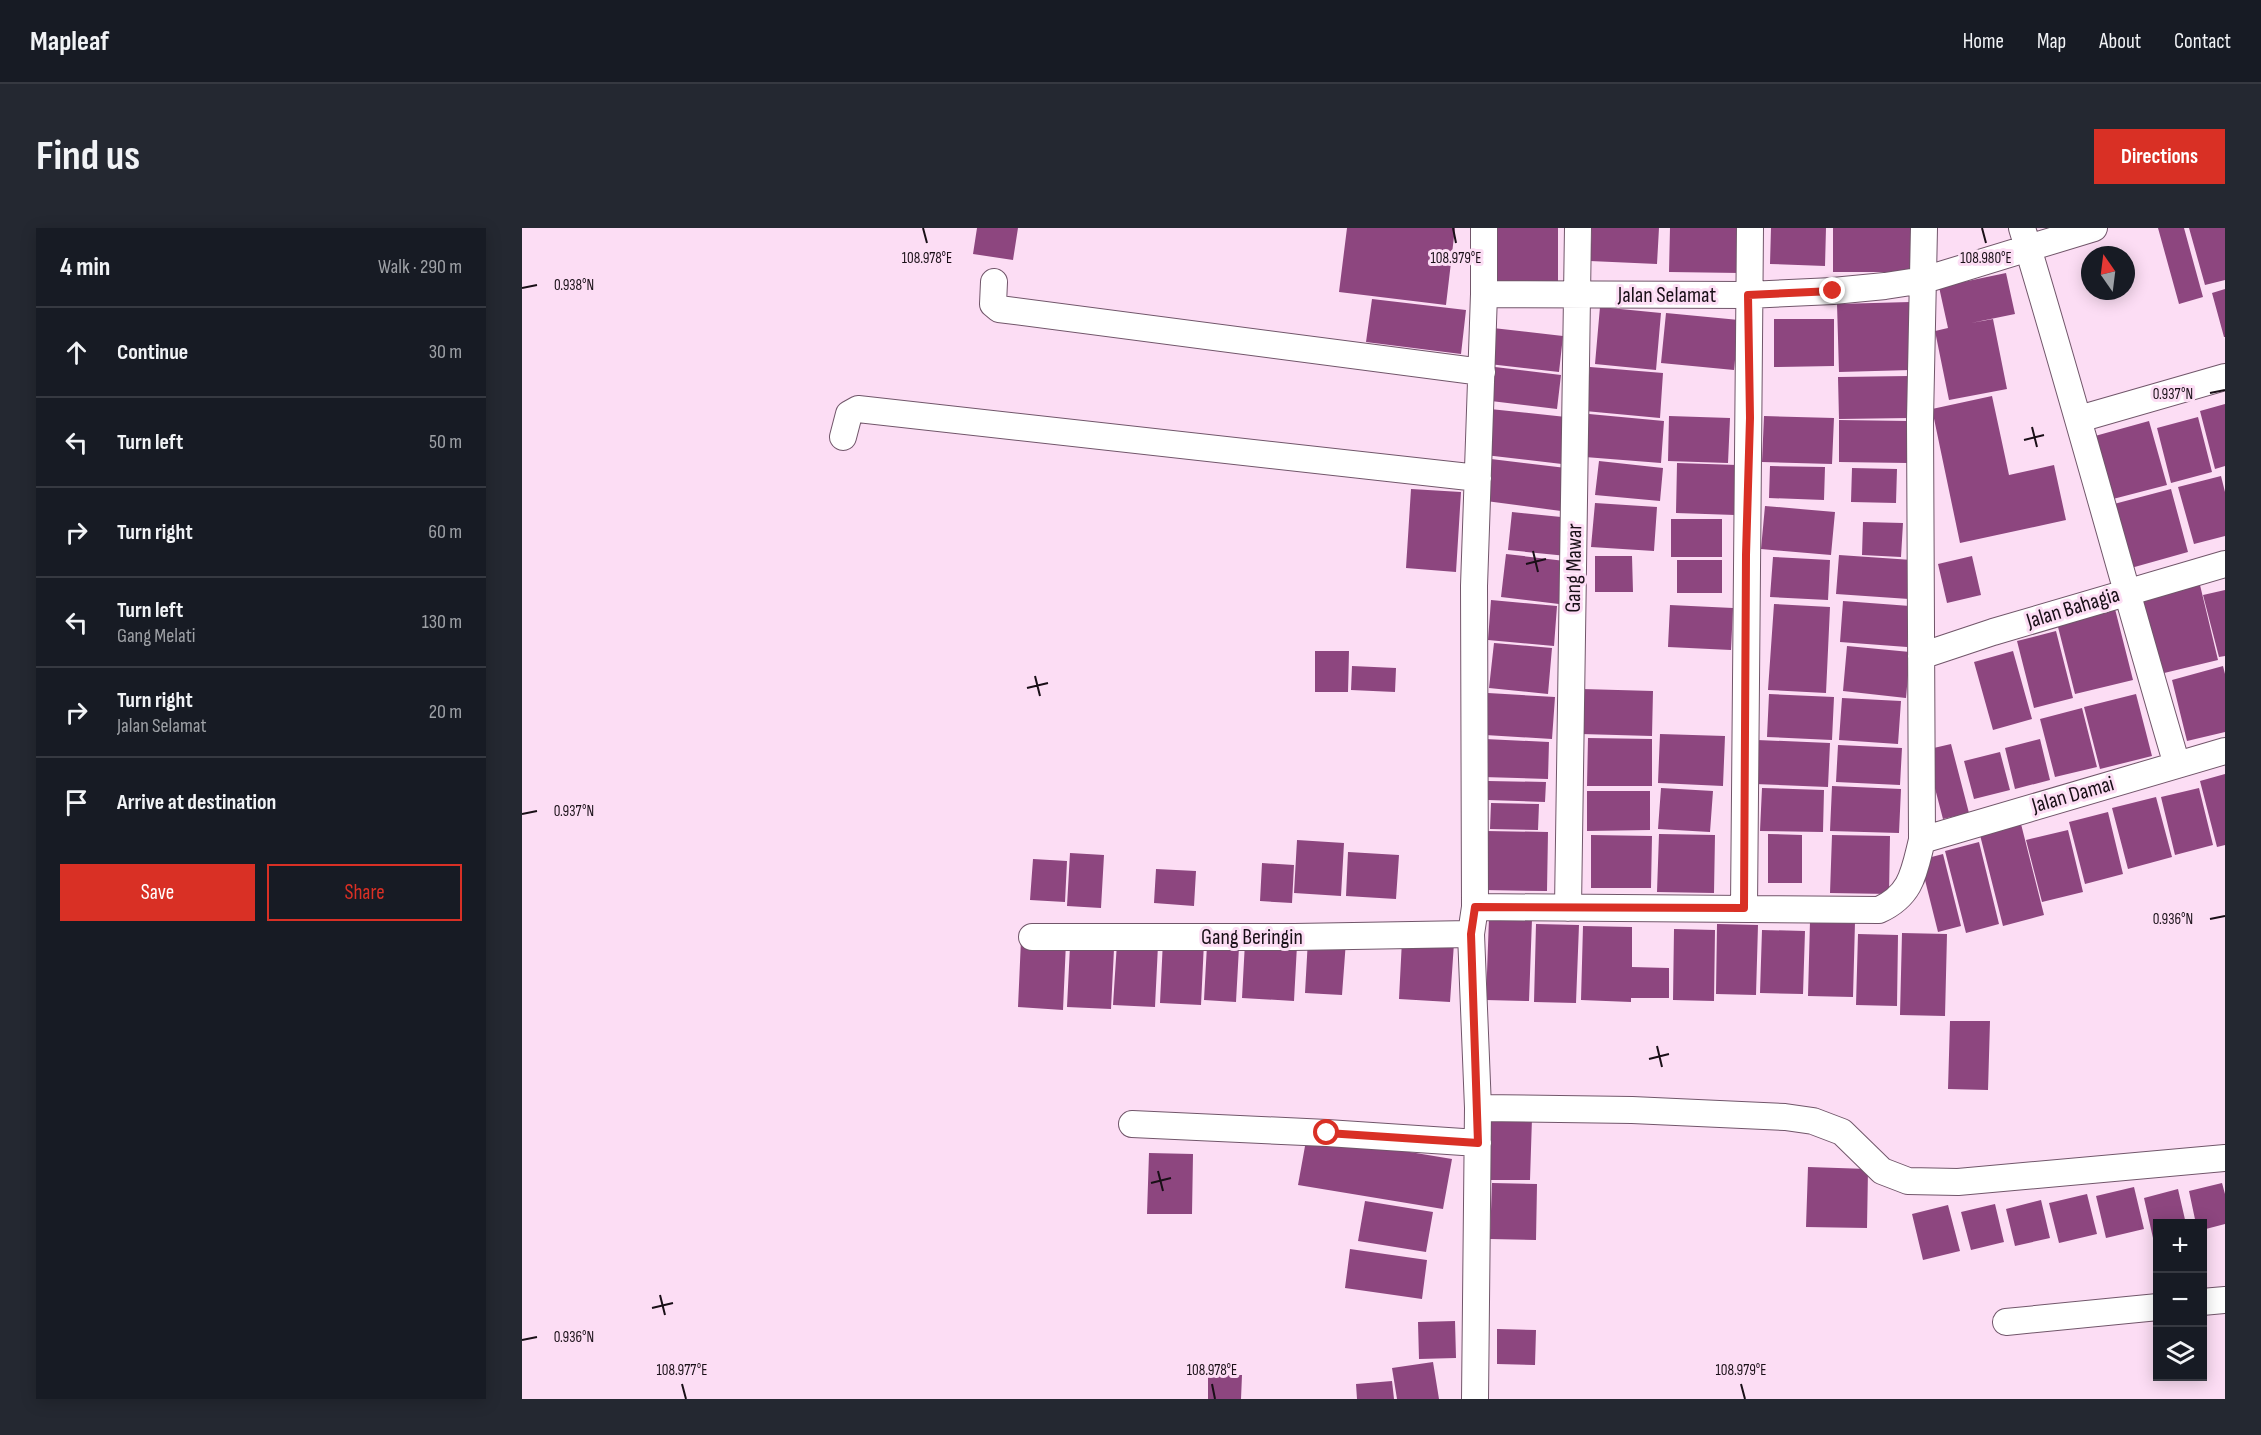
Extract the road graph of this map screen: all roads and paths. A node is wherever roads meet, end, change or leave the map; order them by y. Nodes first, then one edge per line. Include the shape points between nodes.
1 (1484, 228) edge
2 (1578, 228) edge
3 (1750, 228) edge
4 (1924, 228) edge
5 (2094, 228) edge
6 (2025, 238) edge
7 (1924, 280) junction
8 (994, 282) dead end
9 (1484, 294) junction
10 (1577, 295) junction
11 (1748, 295) junction
12 (1482, 372) junction
13 (2225, 377) edge
14 (2079, 419) junction
15 (843, 436) dead end
16 (1478, 478) junction
17 (2225, 564) edge
18 (2126, 592) junction
19 (1921, 656) junction
20 (2225, 751) edge
21 (2177, 765) junction
22 (1922, 840) junction
23 (1475, 907) junction
24 (1568, 908) junction
25 (1744, 908) junction
26 (1471, 934) junction
27 (1032, 937) dead end
28 (1478, 1108) junction
29 (1132, 1124) dead end
30 (1478, 1143) junction
31 (2225, 1158) edge
32 (2225, 1300) edge
33 (2207, 1302) edge
34 (2153, 1307) edge
35 (2006, 1322) dead end
36 (1475, 1399) edge

1 - 9 street
2 - 10 street, Gang Mawar
3 - 11 street
4 - 7 street
5 - 6 street, Jalan Selamat
6 - 7 street, Jalan Selamat
6 - 14 street
7 - 11 street, Jalan Selamat via 1833,291
7 - 19 street
8 - 12 street via 993,304 999,309
9 - 10 street, Jalan Selamat
9 - 12 street
10 - 11 street, Jalan Selamat
10 - 24 street, Gang Mawar
11 - 25 street
12 - 16 street
13 - 14 street
14 - 18 street
15 - 16 street via 849,414 858,409
16 - 23 street via 1474,586
17 - 18 street, Jalan Bahagia
18 - 19 street, Jalan Bahagia
18 - 21 street
19 - 22 street
20 - 21 street, Jalan Damai
21 - 22 street, Jalan Damai
22 - 25 street via 1908,887 1894,903 1879,910
23 - 24 street
23 - 26 street
24 - 25 street
26 - 27 street, Gang Beringin
26 - 28 street
28 - 30 street
28 - 31 street via 1644,1110 1813,1121 1842,1132 1882,1172 1908,1181 1958,1182
29 - 30 street
30 - 36 street
32 - 33 street
34 - 35 street

